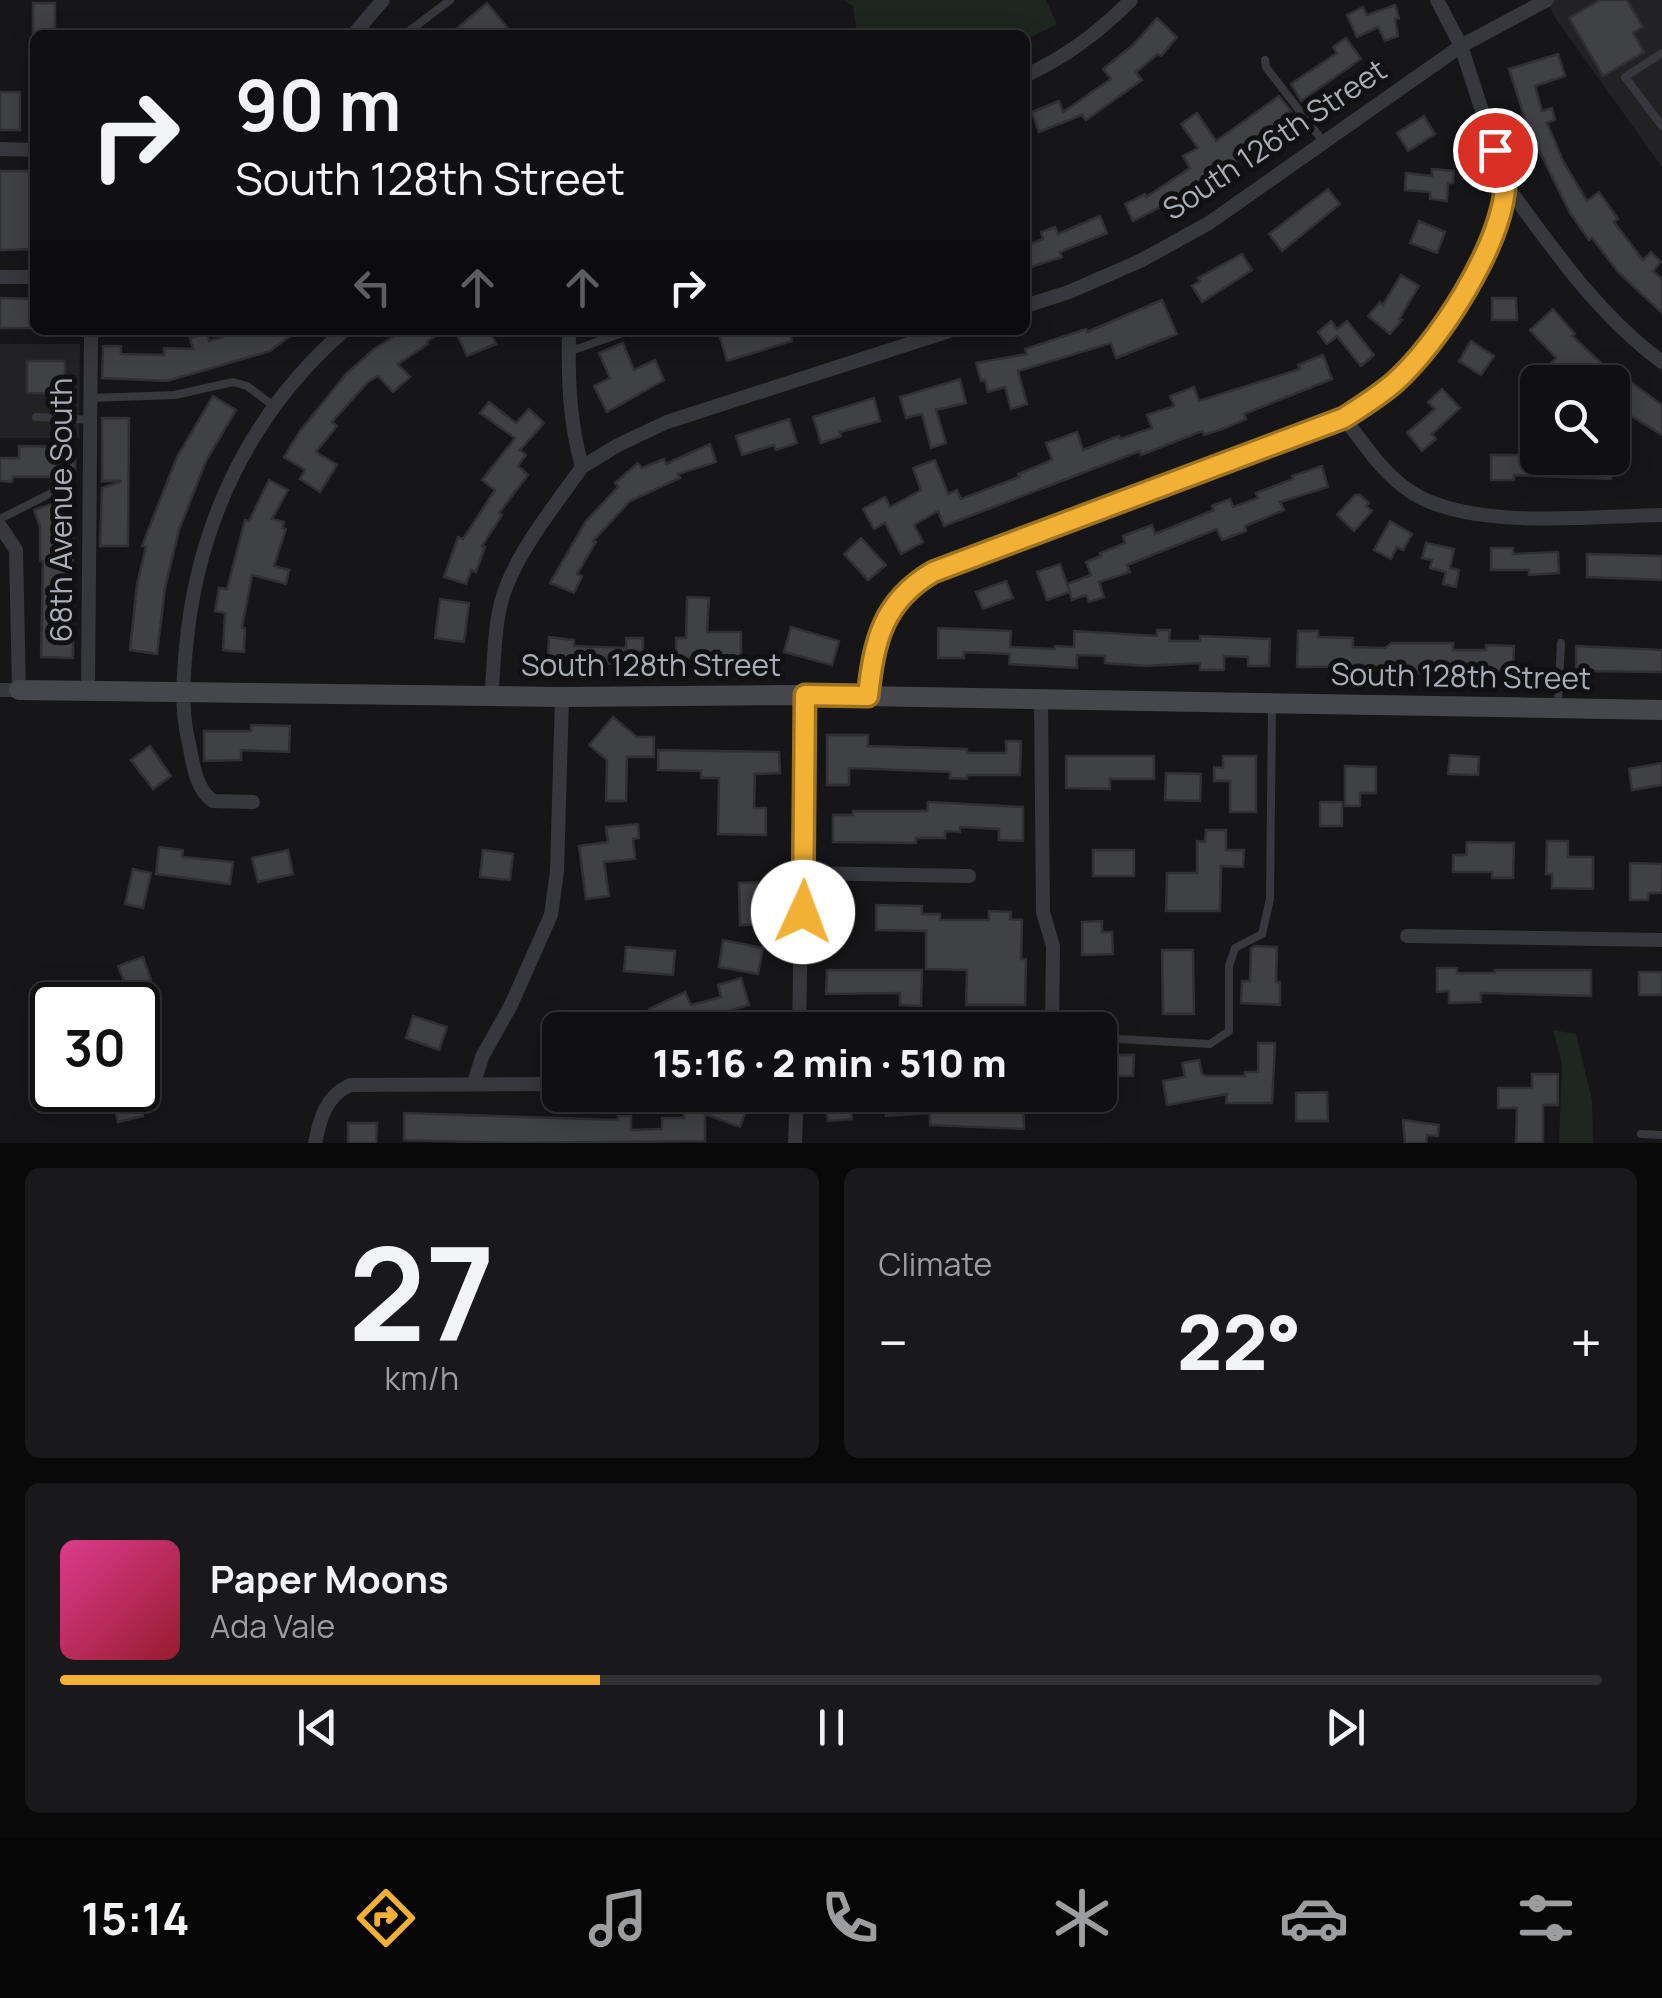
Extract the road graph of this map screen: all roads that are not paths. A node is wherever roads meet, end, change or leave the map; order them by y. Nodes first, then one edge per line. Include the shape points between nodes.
1 (382, 0) edge
2 (450, 0) edge
3 (1131, 0) edge
4 (1437, 0) edge
5 (1548, 0) edge
6 (357, 30) edge
7 (411, 30) edge
8 (1461, 46) junction
9 (1662, 52) edge
10 (1265, 60) dead end
11 (1030, 74) edge
12 (1662, 126) edge
13 (1322, 140) junction
14 (0, 149) edge
15 (30, 150) edge
16 (1506, 185) junction
17 (0, 277) edge
18 (30, 277) edge
19 (1030, 304) edge
20 (91, 335) edge
21 (339, 335) edge
22 (568, 335) edge
23 (617, 335) edge
24 (937, 335) edge
25 (568, 352) junction
26 (1662, 362) edge
27 (91, 398) junction
28 (274, 406) junction
29 (36, 417) dead end
30 (1344, 418) junction
31 (91, 420) junction
32 (582, 466) junction
33 (68, 485) dead end
34 (1662, 514) edge
35 (0, 518) edge
36 (0, 526) edge
37 (1561, 644) dead end
38 (10, 690) edge
39 (88, 690) junction
40 (182, 692) junction
41 (805, 695) junction
42 (491, 696) junction
43 (868, 696) junction
44 (562, 698) junction
45 (1042, 699) junction
46 (1272, 704) junction
47 (1558, 708) junction
48 (1662, 710) edge
49 (252, 802) dead end
50 (804, 873) junction
51 (970, 876) dead end
52 (1407, 936) dead end
53 (1662, 940) edge
54 (800, 1012) edge
55 (1052, 1012) edge
56 (1117, 1039) edge
57 (474, 1083) junction
58 (542, 1084) edge
59 (797, 1112) edge
60 (1641, 1134) dead end
61 (1662, 1135) edge
62 (315, 1143) edge
63 (796, 1143) edge

1 - 6 street
2 - 7 lane
3 - 11 street via 1067,56
4 - 8 street
5 - 8 street, South 126th Street
8 - 13 street, South 126th Street
8 - 16 street
9 - 12 lane via 1624,77
10 - 13 lane
13 - 19 street, South 126th Street via 1237,205 1168,246
14 - 15 street
16 - 26 street via 1603,311
16 - 30 street via 1490,240 1431,344 1396,381
17 - 18 street
20 - 27 street, 68th Avenue South
21 - 28 street via 298,372
22 - 25 street
23 - 25 lane
24 - 32 street via 667,422
25 - 32 street via 572,429
27 - 28 lane via 175,394 233,382
27 - 31 street, 68th Avenue South
28 - 40 street via 242,457 196,571
29 - 31 lane
30 - 34 street via 1391,476 1442,507 1504,518
30 - 43 street via 917,581 873,649
31 - 39 street, 68th Avenue South
32 - 42 street via 506,587
33 - 35 lane
36 - 38 street via 16,550
37 - 47 lane
38 - 39 street, South 128th Street
39 - 40 street, South 128th Street
40 - 42 street, South 128th Street
40 - 49 street via 200,788 213,800
41 - 43 street, South 128th Street
41 - 44 street, South 128th Street
41 - 50 street
42 - 44 street, South 128th Street
43 - 45 street, South 128th Street
44 - 57 street via 551,915
45 - 46 street, South 128th Street
45 - 55 street via 1042,912 1053,946
46 - 47 street, South 128th Street
46 - 56 lane via 1270,899 1262,934 1235,948 1229,966 1229,1031 1210,1044
47 - 48 street, South 128th Street
50 - 51 street
50 - 54 street
52 - 53 street
57 - 58 street
57 - 62 street via 360,1083 340,1090 321,1114
59 - 63 street
60 - 61 lane

